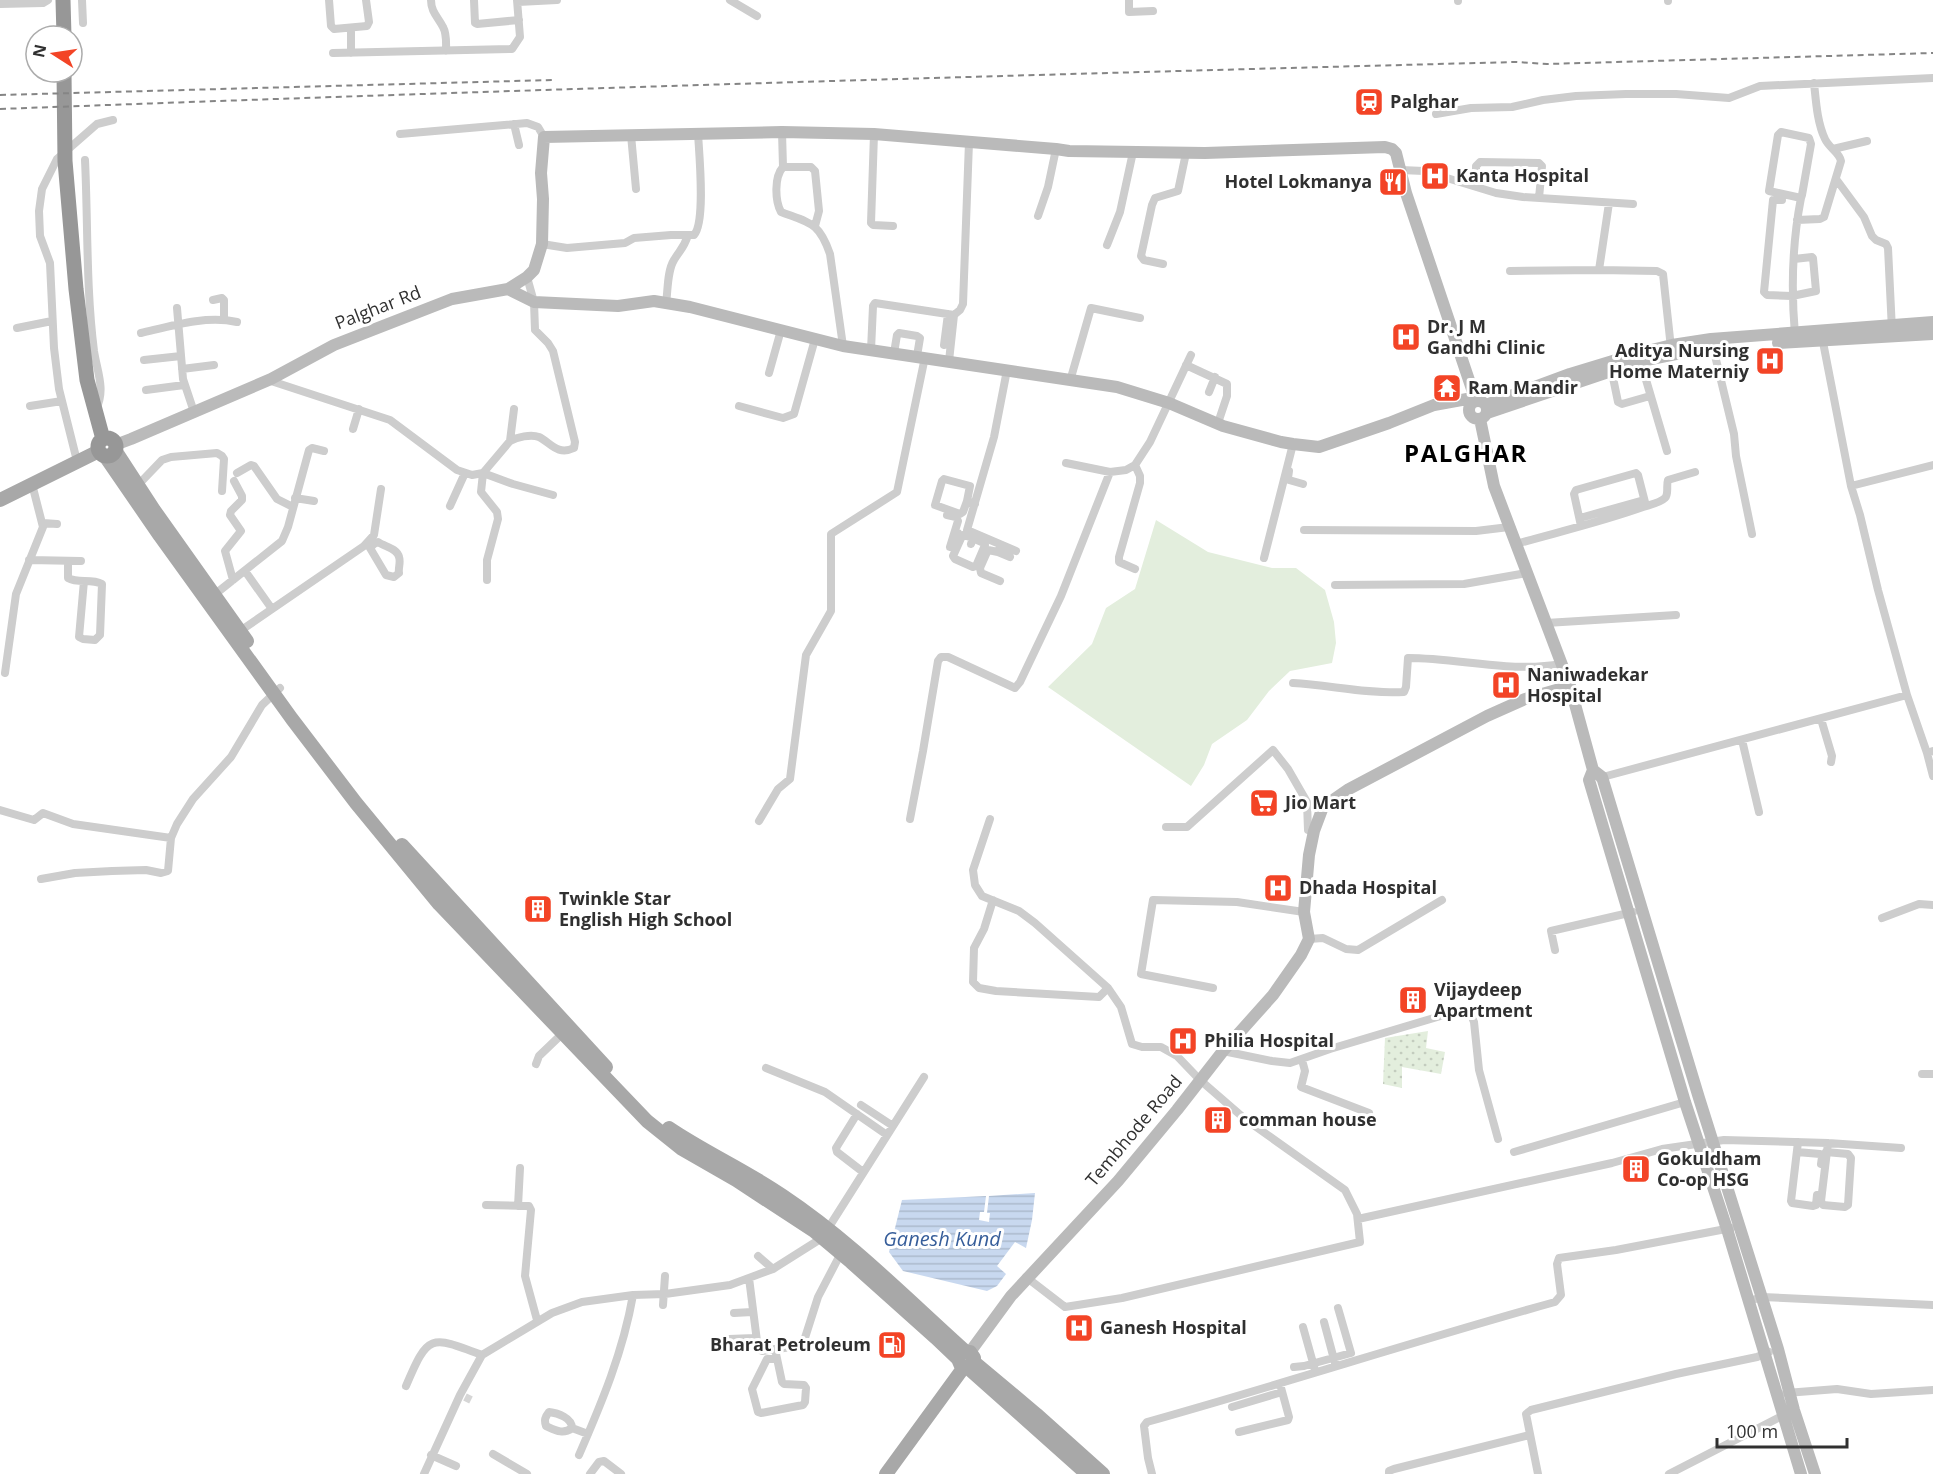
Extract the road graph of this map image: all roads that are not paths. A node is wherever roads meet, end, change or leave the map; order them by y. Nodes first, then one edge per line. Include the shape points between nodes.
1 (48, 0) edge
2 (63, 0) edge
3 (82, 0) edge
4 (329, 0) edge
5 (366, 0) edge
6 (431, 0) edge
7 (474, 0) edge
8 (557, 0) edge
9 (730, 0) edge
10 (1129, 0) edge
11 (517, 1) edge
12 (0, 4) edge
13 (1154, 11) dead end
14 (757, 16) dead end
15 (519, 20) junction
16 (64, 24) edge
17 (83, 24) dead end
18 (351, 28) junction
19 (446, 51) junction
20 (333, 53) dead end
21 (351, 53) junction
22 (1933, 78) edge
23 (1815, 83) junction
24 (64, 84) edge
25 (1436, 114) dead end
26 (113, 120) dead end
27 (514, 124) junction
28 (782, 132) junction
29 (698, 133) junction
30 (400, 134) dead end
31 (874, 134) junction
32 (631, 135) junction
33 (544, 137) junction
34 (1867, 141) dead end
35 (969, 142) junction
36 (519, 145) dead end
37 (1056, 149) junction
38 (1833, 149) junction
39 (1133, 152) junction
40 (1186, 153) junction
41 (85, 160) dead end
42 (783, 167) junction
43 (1401, 170) junction
44 (1836, 179) junction
45 (1476, 186) junction
46 (636, 189) dead end
47 (1539, 198) junction
48 (1801, 201) junction
49 (1609, 203) junction
50 (1633, 204) dead end
51 (1038, 216) dead end
52 (1797, 220) junction
53 (893, 225) dead end
54 (815, 226) junction
55 (688, 235) junction
56 (542, 244) junction
57 (1107, 245) dead end
58 (1794, 259) junction
59 (1163, 264) dead end
60 (1599, 270) junction
61 (1510, 271) dead end
62 (527, 277) junction
63 (508, 289) junction
64 (1792, 296) junction
65 (213, 300) dead end
66 (528, 303) junction
67 (666, 303) junction
68 (177, 308) dead end
69 (951, 314) junction
70 (1140, 318) dead end
71 (224, 319) junction
72 (52, 321) junction
73 (237, 322) dead end
74 (1933, 322) edge
75 (178, 325) junction
76 (17, 327) dead end
77 (781, 330) junction
78 (1892, 330) junction
79 (141, 333) dead end
80 (1933, 334) edge
81 (1822, 335) junction
82 (1796, 337) junction
83 (815, 339) junction
84 (1712, 343) junction
85 (944, 345) dead end
86 (843, 346) junction
87 (871, 350) junction
88 (1671, 350) junction
89 (894, 353) junction
90 (1191, 355) dead end
91 (181, 356) junction
92 (921, 357) junction
93 (1640, 357) junction
94 (144, 360) dead end
95 (949, 361) junction
96 (214, 365) dead end
97 (1186, 365) junction
98 (1611, 366) junction
99 (182, 369) junction
100 (1007, 370) junction
101 (769, 373) dead end
102 (1215, 377) junction
103 (268, 380) junction
104 (1070, 381) junction
105 (184, 385) junction
106 (146, 390) dead end
107 (1209, 392) dead end
108 (1650, 396) junction
109 (62, 401) junction
110 (1169, 403) junction
111 (30, 406) dead end
112 (739, 406) dead end
113 (359, 409) junction
114 (514, 409) dead end
115 (1482, 409) junction
116 (95, 410) junction
117 (194, 412) junction
118 (1218, 423) junction
119 (353, 429) dead end
120 (510, 441) junction
121 (1294, 444) junction
122 (107, 448) junction
123 (324, 451) dead end
124 (1667, 451) dead end
125 (78, 461) junction
126 (1066, 463) dead end
127 (1135, 465) junction
128 (1933, 465) edge
129 (465, 472) junction
130 (1110, 472) junction
131 (1695, 472) dead end
132 (483, 473) junction
133 (32, 484) junction
134 (1303, 484) dead end
135 (138, 485) junction
136 (1851, 486) junction
137 (381, 489) dead end
138 (222, 491) dead end
139 (553, 495) dead end
140 (0, 500) edge
141 (314, 501) dead end
142 (294, 502) junction
143 (971, 503) junction
144 (1645, 503) junction
145 (450, 506) dead end
146 (939, 514) dead end
147 (1581, 522) junction
148 (43, 523) junction
149 (57, 524) dead end
150 (1509, 527) junction
151 (1304, 530) dead end
152 (954, 534) junction
153 (1752, 534) dead end
154 (971, 536) junction
155 (1516, 544) junction
156 (950, 547) dead end
157 (999, 548) junction
158 (1013, 554) dead end
159 (1264, 558) dead end
160 (29, 560) junction
161 (68, 561) junction
162 (81, 561) dead end
163 (1135, 569) dead end
164 (245, 571) junction
165 (1527, 573) junction
166 (233, 580) junction
167 (487, 580) dead end
168 (84, 581) junction
169 (1000, 581) dead end
170 (1335, 585) dead end
171 (214, 595) junction
172 (272, 609) junction
173 (1676, 615) dead end
174 (1546, 623) junction
175 (240, 631) junction
176 (1561, 663) junction
177 (5, 673) dead end
178 (1293, 684) dead end
179 (1570, 686) junction
180 (277, 691) junction
181 (1907, 695) junction
182 (1821, 719) junction
183 (1742, 740) junction
184 (1930, 752) edge
185 (1832, 762) dead end
186 (1595, 776) junction
187 (1933, 776) edge
188 (0, 810) edge
189 (1759, 812) dead end
190 (910, 819) dead end
191 (990, 819) dead end
192 (759, 821) dead end
193 (1166, 827) dead end
194 (1314, 831) junction
195 (171, 838) junction
196 (40, 879) dead end
197 (993, 900) junction
198 (1442, 900) dead end
199 (1933, 905) edge
200 (1642, 909) junction
201 (1304, 912) junction
202 (1628, 913) junction
203 (1882, 918) dead end
204 (1309, 939) junction
205 (1555, 950) dead end
206 (1658, 964) junction
207 (1645, 969) junction
208 (1108, 988) junction
209 (1213, 988) dead end
210 (546, 1010) junction
211 (1676, 1023) junction
212 (1663, 1028) junction
213 (562, 1034) junction
214 (1223, 1051) junction
215 (1302, 1059) junction
216 (536, 1064) dead end
217 (766, 1068) dead end
218 (1922, 1074) dead end
219 (1933, 1074) edge
220 (924, 1077) dead end
221 (1200, 1080) junction
222 (1685, 1102) junction
223 (859, 1110) junction
224 (1369, 1113) dead end
225 (893, 1126) junction
226 (887, 1135) junction
227 (1498, 1139) dead end
228 (1714, 1142) junction
229 (1798, 1142) junction
230 (1699, 1144) junction
231 (1827, 1148) junction
232 (1901, 1148) dead end
233 (1514, 1152) dead end
234 (1797, 1152) junction
235 (520, 1168) dead end
236 (863, 1172) junction
237 (486, 1205) dead end
238 (518, 1206) junction
239 (1358, 1219) junction
240 (1740, 1226) junction
241 (1727, 1229) junction
242 (825, 1234) junction
243 (840, 1253) junction
244 (758, 1256) dead end
245 (773, 1269) junction
246 (665, 1276) dead end
247 (1026, 1277) junction
248 (749, 1278) junction
249 (665, 1294) junction
250 (633, 1295) junction
251 (1762, 1298) junction
252 (1749, 1301) junction
253 (663, 1305) dead end
254 (1933, 1305) edge
255 (1338, 1308) dead end
256 (752, 1312) junction
257 (734, 1313) dead end
258 (537, 1320) junction
259 (1324, 1322) dead end
260 (1303, 1327) dead end
261 (755, 1338) junction
262 (729, 1340) dead end
263 (775, 1349) junction
264 (1778, 1349) junction
265 (482, 1354) junction
266 (1765, 1354) junction
267 (776, 1359) junction
268 (966, 1360) junction
269 (1335, 1362) junction
270 (1294, 1367) dead end
271 (1315, 1368) junction
272 (406, 1386) dead end
273 (1281, 1388) junction
274 (1933, 1390) edge
275 (1783, 1394) junction
276 (1254, 1396) junction
277 (1232, 1407) dead end
278 (1788, 1413) junction
279 (572, 1428) dead end
280 (1239, 1432) dead end
281 (588, 1434) junction
282 (1529, 1435) junction
283 (493, 1454) dead end
284 (431, 1455) junction
285 (579, 1455) dead end
286 (456, 1466) dead end
287 (424, 1474) edge
288 (527, 1474) edge
289 (590, 1474) edge
290 (621, 1474) edge
291 (886, 1474) edge
292 (1087, 1474) edge
293 (1103, 1474) edge
294 (1152, 1474) edge
295 (1389, 1474) edge
296 (1538, 1474) edge
297 (1669, 1474) edge
298 (1801, 1474) edge
299 (1815, 1474) edge

1 - 12 street
2 - 16 highway
3 - 17 street
4 - 18 street via 331,26
5 - 18 street via 367,26
6 - 19 street via 444,27
7 - 15 street via 477,24
8 - 11 street
9 - 14 street
10 - 13 street via 1129,12
11 - 15 street
15 - 19 street via 520,37 512,49
18 - 21 street
19 - 21 street
20 - 21 street
22 - 23 street
23 - 25 street via 1760,86 1729,98 1576,96
23 - 38 street via 1825,140
24 - 116 highway via 65,161 76,289 87,380
26 - 72 street via 97,124 57,159 42,189 39,228 50,263
27 - 30 street
27 - 33 street via 531,123
27 - 36 street
28 - 29 main road
28 - 31 main road
28 - 42 street
29 - 32 main road
29 - 55 street via 698,231 694,236
31 - 35 main road
31 - 53 street via 871,223
32 - 33 main road
32 - 46 street
33 - 56 main road
34 - 38 street
35 - 37 main road
35 - 69 street via 963,304
37 - 39 main road
37 - 51 street
38 - 44 street via 1841,157
39 - 40 main road
39 - 57 street via 1120,212
40 - 43 main road via 1385,147 1396,153
40 - 59 street via 1178,191 1155,198 1143,246 1144,260
41 - 116 street via 89,307 101,388 101,400
42 - 54 street via 778,172 777,204 782,212
42 - 54 street via 811,167 815,171 819,212
43 - 45 street via 1424,171
43 - 115 main road
44 - 52 street via 1824,217
44 - 78 street via 1864,217 1872,236 1886,244
45 - 47 street via 1496,193
45 - 47 street via 1476,166 1480,162 1539,163
47 - 49 street
48 - 48 street via 1811,144 1809,138 1781,132 1768,192
48 - 52 street
48 - 64 street via 1773,200 1764,292
49 - 50 street
49 - 60 street
52 - 58 street
54 - 86 street via 830,254
55 - 56 street via 567,248
55 - 67 street via 670,268
56 - 62 main road via 534,270
58 - 64 street
58 - 64 street via 1813,258 1816,291
60 - 61 street
60 - 88 street via 1663,274
62 - 63 main road, Palghar Rd
62 - 66 street
63 - 66 main road
63 - 103 main road, Palghar Rd via 452,299 334,345
64 - 82 street
65 - 71 street via 224,300
66 - 67 main road
66 - 120 street via 535,330 553,351 575,442 574,448 562,450 534,436
67 - 77 main road
68 - 75 street
69 - 85 street
69 - 87 street via 875,303
69 - 95 street
70 - 104 street via 1091,308
71 - 73 street
71 - 75 street
72 - 76 street
72 - 109 street
74 - 78 main road
75 - 79 street
75 - 91 street
77 - 83 main road
77 - 101 street
78 - 80 main road
78 - 81 main road
81 - 82 main road
81 - 136 street
82 - 84 main road
83 - 86 main road
83 - 112 street via 794,414 783,418
84 - 88 main road
84 - 153 street
86 - 87 main road
87 - 89 main road
88 - 93 main road
89 - 92 main road
89 - 92 street via 900,333 920,338
90 - 97 street
91 - 94 street
91 - 99 street
92 - 95 main road
92 - 192 street via 897,492 831,534 831,611 806,655 790,779 778,789
93 - 98 main road
93 - 108 street
95 - 100 main road
96 - 99 street
97 - 102 street
97 - 110 street
98 - 108 street via 1618,402
98 - 115 main road via 1570,374
99 - 105 street
100 - 104 main road
100 - 143 street via 994,437
102 - 107 street
102 - 118 street via 1228,387
103 - 113 street
103 - 117 main road, Palghar Rd
104 - 110 main road via 1117,387
105 - 106 street
105 - 117 street
108 - 124 street
109 - 111 street
109 - 125 street
110 - 118 main road
110 - 127 street
113 - 119 street
113 - 129 street via 390,420 448,464
114 - 120 street
115 - 121 main road via 1467,399 1434,405 1319,447
115 - 150 main road via 1494,486
116 - 122 highway
117 - 122 main road, Palghar Rd
118 - 121 main road
120 - 132 street
121 - 134 street via 1288,478
121 - 159 street
122 - 125 main road
122 - 135 main road
122 - 180 main road via 160,536
123 - 142 street via 309,450
125 - 133 main road
126 - 130 street
127 - 130 street
127 - 163 street via 1140,483 1119,557 1119,562
128 - 136 street
129 - 132 street
129 - 145 street
130 - 190 street via 1061,596 1015,688 948,657 938,661
131 - 144 street via 1668,480 1664,499
132 - 139 street
132 - 167 street via 481,492 498,519 487,560
133 - 140 main road
133 - 148 street
135 - 138 street via 162,460 217,453 224,459
135 - 171 main road
136 - 181 street
137 - 172 street via 372,541
141 - 142 street
142 - 164 street via 282,541
142 - 166 street via 277,499 254,466 236,477 242,500 230,515 241,531 225,551
143 - 143 street via 970,486 944,479 934,505 960,514
143 - 154 street
144 - 147 street
144 - 147 street via 1636,473 1576,490
146 - 152 street via 956,517
147 - 155 street
148 - 149 street
148 - 160 street
150 - 151 street via 1454,531
150 - 155 main road
152 - 154 street
152 - 156 street
154 - 157 street
155 - 165 main road
157 - 158 street
157 - 169 street via 988,550 980,568 981,573
160 - 161 street
160 - 177 street via 16,594
161 - 162 street
161 - 168 street via 68,578
164 - 166 street
164 - 172 street
165 - 170 street via 1464,584
165 - 174 main road
166 - 171 street
168 - 168 street via 102,585 100,635 95,640 79,637
171 - 175 main road
172 - 175 street
173 - 174 street
174 - 176 main road
175 - 180 main road
176 - 178 street via 1515,667 1408,657 1404,692
176 - 179 main road
179 - 186 main road
179 - 194 main road via 1525,699 1487,716 1349,789 1323,807
180 - 195 street via 262,705 231,758 193,800
180 - 210 main road via 484,944
181 - 182 street
181 - 184 street
182 - 183 street
182 - 185 street
183 - 186 street
183 - 189 street
184 - 187 street
186 - 200 main road
186 - 202 main road
188 - 195 street via 34,820 43,813 73,824
191 - 197 street via 973,870 975,885 982,896
193 - 194 street via 1187,827 1273,750 1307,802 1308,830
194 - 201 main road
195 - 196 street via 168,871 75,873
197 - 208 street via 1035,923
197 - 208 street via 974,948 973,982 979,988 1099,997
198 - 204 street via 1358,950 1346,950 1323,938
199 - 203 street via 1919,904
200 - 202 street
200 - 206 main road
201 - 204 main road
201 - 209 street via 1237,903 1154,900 1141,974
202 - 205 street via 1551,931
202 - 207 main road
204 - 214 main road, Tembhode Road via 1273,995
206 - 207 main road
206 - 211 main road
207 - 212 main road
208 - 221 street via 1121,1007 1132,1044 1161,1047 1177,1056
210 - 213 main road
210 - 242 main road via 666,1125 782,1195
211 - 212 main road
211 - 228 main road
212 - 222 main road
213 - 216 street
213 - 242 main road via 647,1121 682,1149 814,1231
214 - 215 street via 1290,1063
214 - 221 main road, Tembhode Road
215 - 224 street via 1305,1071 1301,1087
215 - 227 street via 1444,1015 1471,1015 1481,1079
217 - 223 street
218 - 219 street
220 - 225 street
221 - 239 street via 1245,1119 1345,1190
221 - 247 main road, Tembhode Road via 1118,1181
222 - 230 main road
222 - 233 street
223 - 225 street
223 - 226 street
223 - 236 street via 836,1148
225 - 226 street
226 - 236 street
228 - 229 street
228 - 230 street
228 - 240 main road
229 - 231 street
229 - 234 street
230 - 239 street via 1662,1149
230 - 241 main road
231 - 231 street via 1821,1201 1823,1205 1845,1207 1851,1158
231 - 232 street
234 - 234 street via 1791,1201 1813,1206 1822,1157
235 - 238 street
236 - 242 street
237 - 238 street
238 - 258 street via 529,1206 531,1210 525,1276
239 - 247 street via 1360,1242 1090,1304 1065,1307
240 - 241 street
240 - 251 main road
241 - 252 main road
241 - 269 street via 1559,1258 1561,1295 1555,1302
242 - 243 main road
242 - 245 street
242 - 268 main road
243 - 263 street via 818,1297 803,1344
243 - 268 main road
244 - 245 street
245 - 248 street
246 - 249 street
247 - 268 main road, Tembhode Road
248 - 249 street via 730,1285
248 - 256 street
249 - 250 street
249 - 253 street
250 - 258 street via 582,1302
250 - 281 street via 620,1354
251 - 252 street
251 - 254 street
251 - 264 main road
252 - 266 main road
255 - 269 street via 1351,1353
256 - 257 street
256 - 261 street
258 - 265 street
259 - 269 street
260 - 271 street
261 - 262 street
261 - 263 street via 758,1349
263 - 267 street
264 - 266 street
264 - 275 main road
265 - 272 street via 437,1341 417,1359
265 - 284 street
266 - 275 main road
266 - 282 street via 1531,1410 1526,1414
267 - 267 street via 784,1384 804,1385 805,1402 761,1413 752,1389 768,1359
268 - 291 main road
268 - 292 main road
268 - 293 main road via 1036,1414
269 - 271 street
270 - 271 street
271 - 273 street
273 - 276 street
273 - 280 street via 1288,1420
274 - 275 street via 1871,1394 1837,1389
275 - 278 main road
276 - 277 street
276 - 294 street via 1147,1422 1144,1426
278 - 297 street
278 - 298 main road
278 - 299 main road
279 - 281 street
281 - 285 street
282 - 295 street via 1394,1469
282 - 296 street
283 - 288 street
284 - 286 street
284 - 287 street
289 - 290 street via 604,1461

